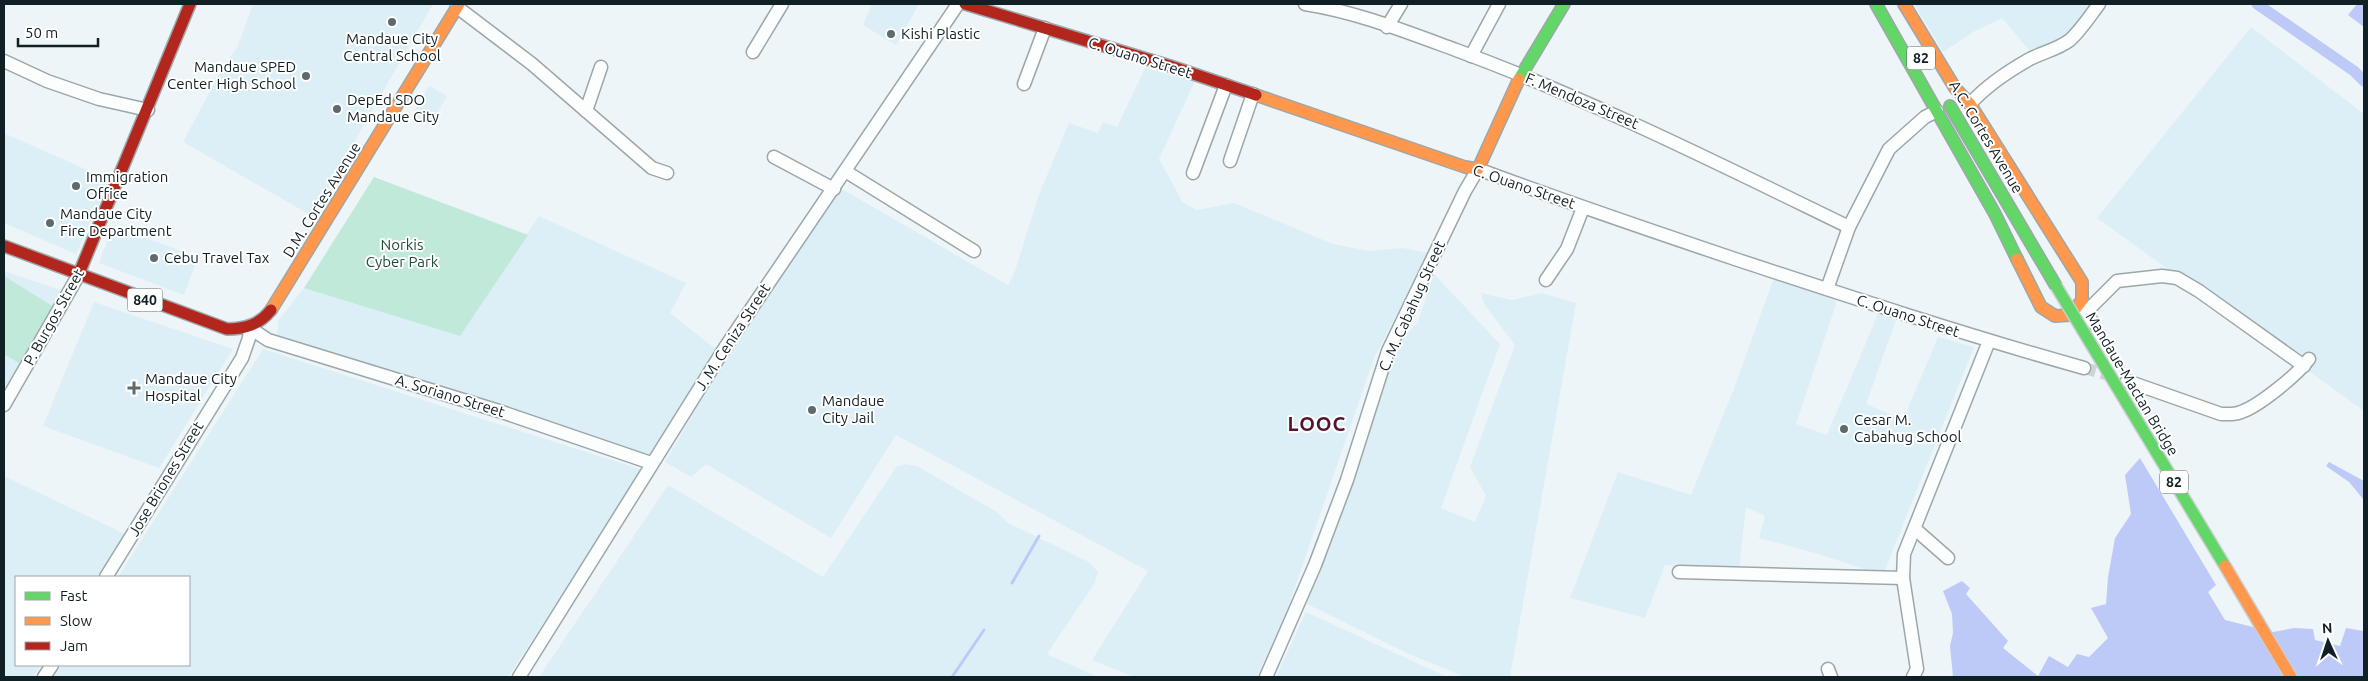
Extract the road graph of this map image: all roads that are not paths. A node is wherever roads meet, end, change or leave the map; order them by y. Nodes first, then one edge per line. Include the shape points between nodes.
1 (190, 4) edge
2 (782, 4) edge
3 (958, 4) edge
4 (965, 4) edge
5 (1305, 4) edge
6 (1401, 4) edge
7 (1498, 4) edge
8 (1564, 4) edge
9 (1876, 4) edge
10 (1888, 4) edge
11 (1904, 4) edge
12 (2099, 4) edge
13 (458, 6) edge
14 (1388, 26) junction
15 (1045, 28) junction
16 (1904, 29) dead end
17 (753, 52) dead end
18 (1472, 56) junction
19 (4, 61) edge
20 (601, 67) dead end
21 (1521, 75) junction
22 (1024, 84) dead end
23 (1226, 84) junction
24 (1253, 94) junction
25 (1944, 96) dead end
26 (1970, 104) junction
27 (148, 110) junction
28 (586, 111) junction
29 (1937, 111) junction
30 (774, 157) dead end
31 (1230, 161) dead end
32 (1478, 169) junction
33 (845, 171) junction
34 (667, 173) dead end
35 (1193, 173) dead end
36 (834, 189) junction
37 (1583, 208) junction
38 (1849, 227) junction
39 (4, 246) edge
40 (974, 251) dead end
41 (78, 276) junction
42 (1546, 280) dead end
43 (2056, 286) joint
44 (1827, 290) junction
45 (2080, 310) junction
46 (2093, 323) dead end
47 (250, 328) junction
48 (1989, 341) junction
49 (2084, 368) tunnel mouth
50 (2127, 381) tunnel mouth
51 (4, 405) edge
52 (652, 463) junction
53 (1915, 529) junction
54 (1948, 558) dead end
55 (1679, 572) dead end
56 (107, 576) edge
57 (1903, 578) junction
58 (51, 666) edge
59 (1918, 675) edge
60 (44, 677) edge
61 (519, 677) edge
62 (1266, 677) edge
63 (2291, 677) edge

1 - 27 main road, P. Burgos Street
2 - 17 street
3 - 33 street, J. M. Ceniza Street
4 - 15 main road, C. Ouano Street
5 - 14 street, F. Mendoza Street via 1340,9
6 - 14 street
7 - 18 street
8 - 21 main road, C. M. Cabahug Street
9 - 29 main road
10 - 16 main road, 82
11 - 26 main road via 1955,88
12 - 26 street via 2071,39 2029,59 1981,91
13 - 28 street
13 - 47 main road, D.M. Cortes Avenue via 285,288 266,316
14 - 18 street, F. Mendoza Street
15 - 22 street
15 - 23 main road, C. Ouano Street
18 - 21 street, F. Mendoza Street
19 - 27 street via 47,81 99,99
20 - 28 street
21 - 32 main road, C. M. Cabahug Street
21 - 38 street, F. Mendoza Street via 1624,118
23 - 24 main road, C. Ouano Street
23 - 35 street
24 - 31 street
24 - 32 main road, C. Ouano Street
25 - 43 main road, A.C. Cortes Avenue / 82
26 - 45 main road via 2082,282
27 - 41 main road, P. Burgos Street
28 - 34 street via 652,168
29 - 38 street via 1925,117 1889,149
29 - 45 main road via 2042,307 2048,314 2058,317
30 - 36 street
32 - 37 street, C. Ouano Street
32 - 62 street, C. M. Cabahug Street via 1388,351 1347,480 1303,596
33 - 36 street, J. M. Ceniza Street
33 - 40 street
36 - 52 street, J. M. Ceniza Street via 749,311
37 - 42 street via 1567,249
37 - 44 street, C. Ouano Street
38 - 44 street
39 - 41 main road, 840
41 - 47 main road, 840 via 228,329
41 - 51 street, P. Burgos Street
43 - 63 main road, Mandaue-Mactan Bridge / 82, bridge
44 - 48 street, C. Ouano Street
45 - 46 street
45 - 50 street via 2094,304 2117,281 2162,276 2178,278 2306,363 2292,379 2242,412 2232,414 2221,414
47 - 52 street, A. Soriano Street via 268,340
47 - 56 street, Jose Briones Street via 242,358
48 - 49 street, C. Ouano Street
48 - 53 street
52 - 61 street, J. M. Ceniza Street
53 - 54 street
53 - 57 street via 1904,554
55 - 57 street
57 - 59 street
58 - 60 street

